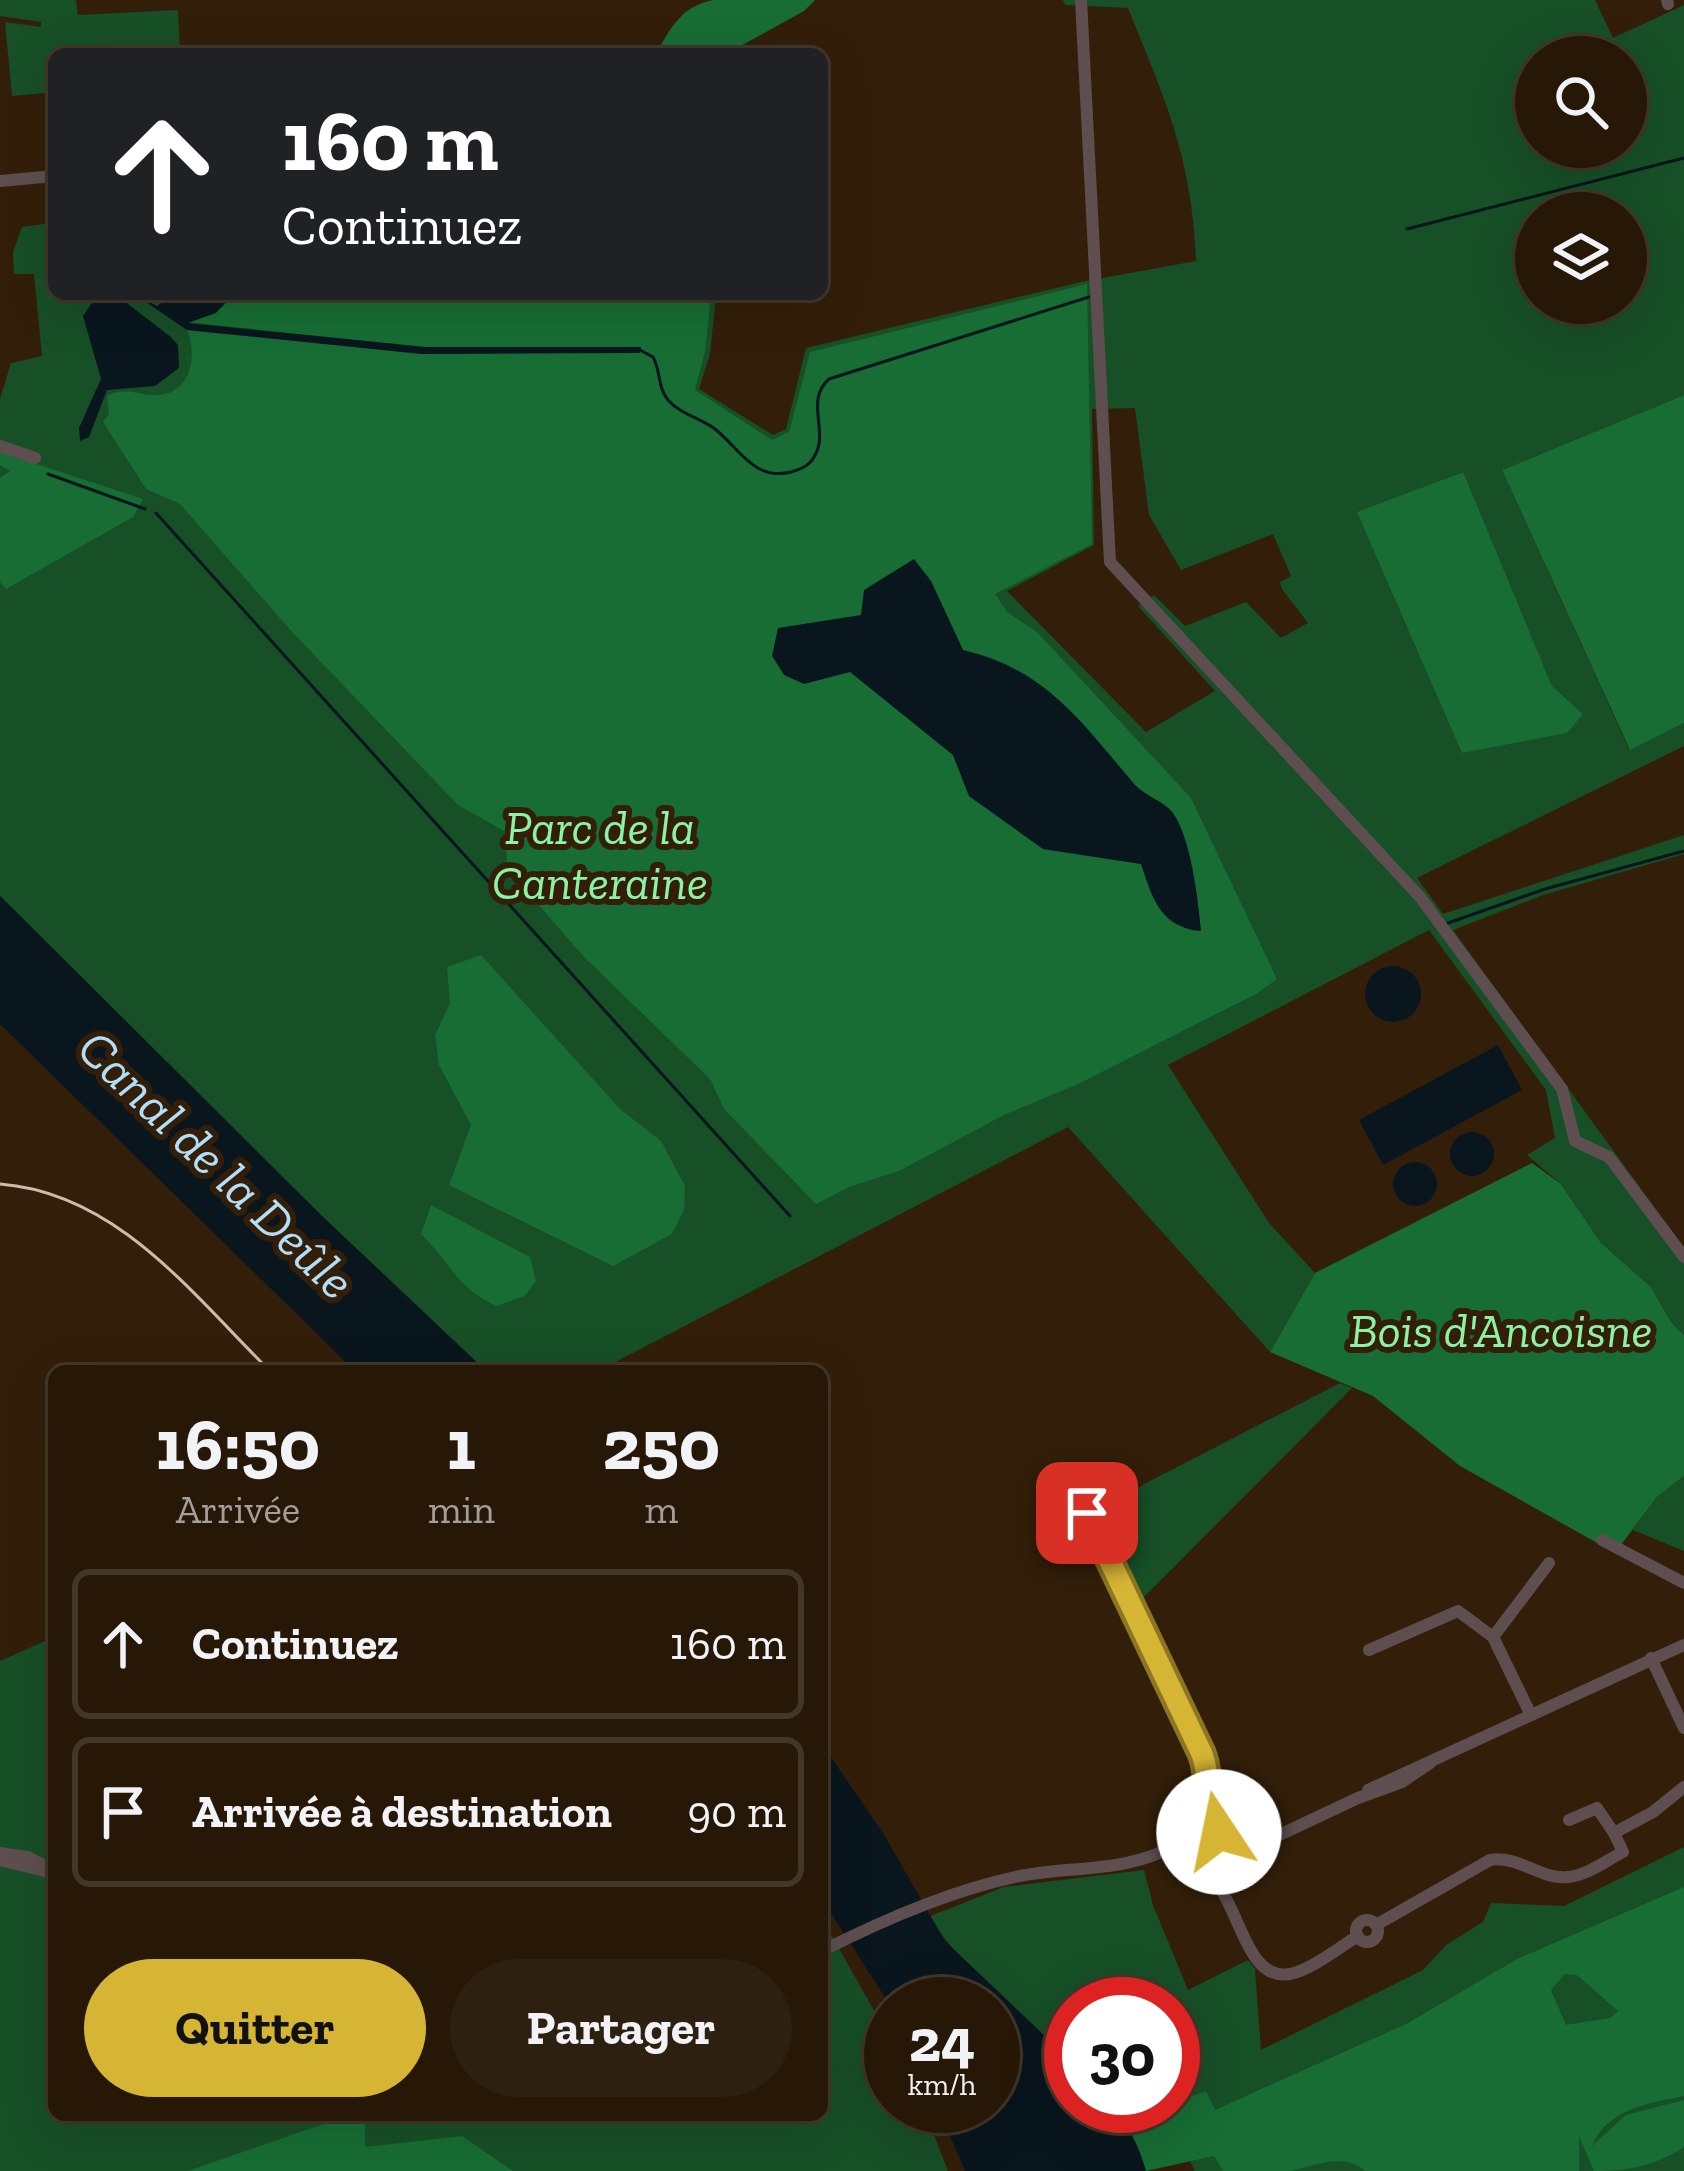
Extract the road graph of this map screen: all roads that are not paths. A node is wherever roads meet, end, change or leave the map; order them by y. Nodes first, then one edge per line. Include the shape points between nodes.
1 (1081, 0) edge
2 (48, 177) edge
3 (0, 181) edge
4 (0, 446) edge
5 (35, 458) dead end
6 (1684, 1257) edge
7 (1087, 1513) dead end
8 (1603, 1540) dead end
9 (1549, 1564) dead end
10 (1684, 1583) edge
11 (1493, 1637) junction
12 (1684, 1646) edge
13 (1369, 1650) dead end
14 (1651, 1658) junction
15 (1531, 1715) junction
16 (1684, 1728) edge
17 (1684, 1786) edge
18 (1205, 1805) junction
19 (1569, 1820) dead end
20 (1614, 1833) junction
21 (1222, 1835) junction
22 (1192, 1837) junction
23 (1178, 1844) junction
24 (1260, 1844) junction
25 (0, 1857) edge
26 (1144, 1862) junction
27 (1224, 1862) junction
28 (1177, 1868) junction
29 (48, 1870) edge
30 (1202, 1872) junction
31 (1218, 1882) junction
32 (982, 1893) dead end
33 (950, 1900) junction
34 (828, 1950) edge

1 - 6 street via 1110,562 1402,876 1562,1089 1575,1141 1614,1161
2 - 3 street
4 - 5 street
7 - 18 street via 1205,1761
8 - 10 street
9 - 11 street
11 - 13 street via 1454,1610
11 - 15 street
12 - 14 street
14 - 15 street
14 - 16 street
15 - 24 street
17 - 20 street
18 - 21 street
18 - 22 street
19 - 20 street via 1597,1808
20 - 31 street via 1623,1852 1574,1876 1495,1859 1376,1925 1373,1940 1358,1936 1295,1972 1272,1972 1254,1957
21 - 22 street
21 - 24 street
21 - 27 street
22 - 23 street
23 - 26 street
23 - 28 street
24 - 27 street
25 - 29 street
26 - 28 street
26 - 33 street via 1032,1874
27 - 30 street
27 - 31 street
28 - 30 street
30 - 31 street
32 - 33 street
33 - 34 street

